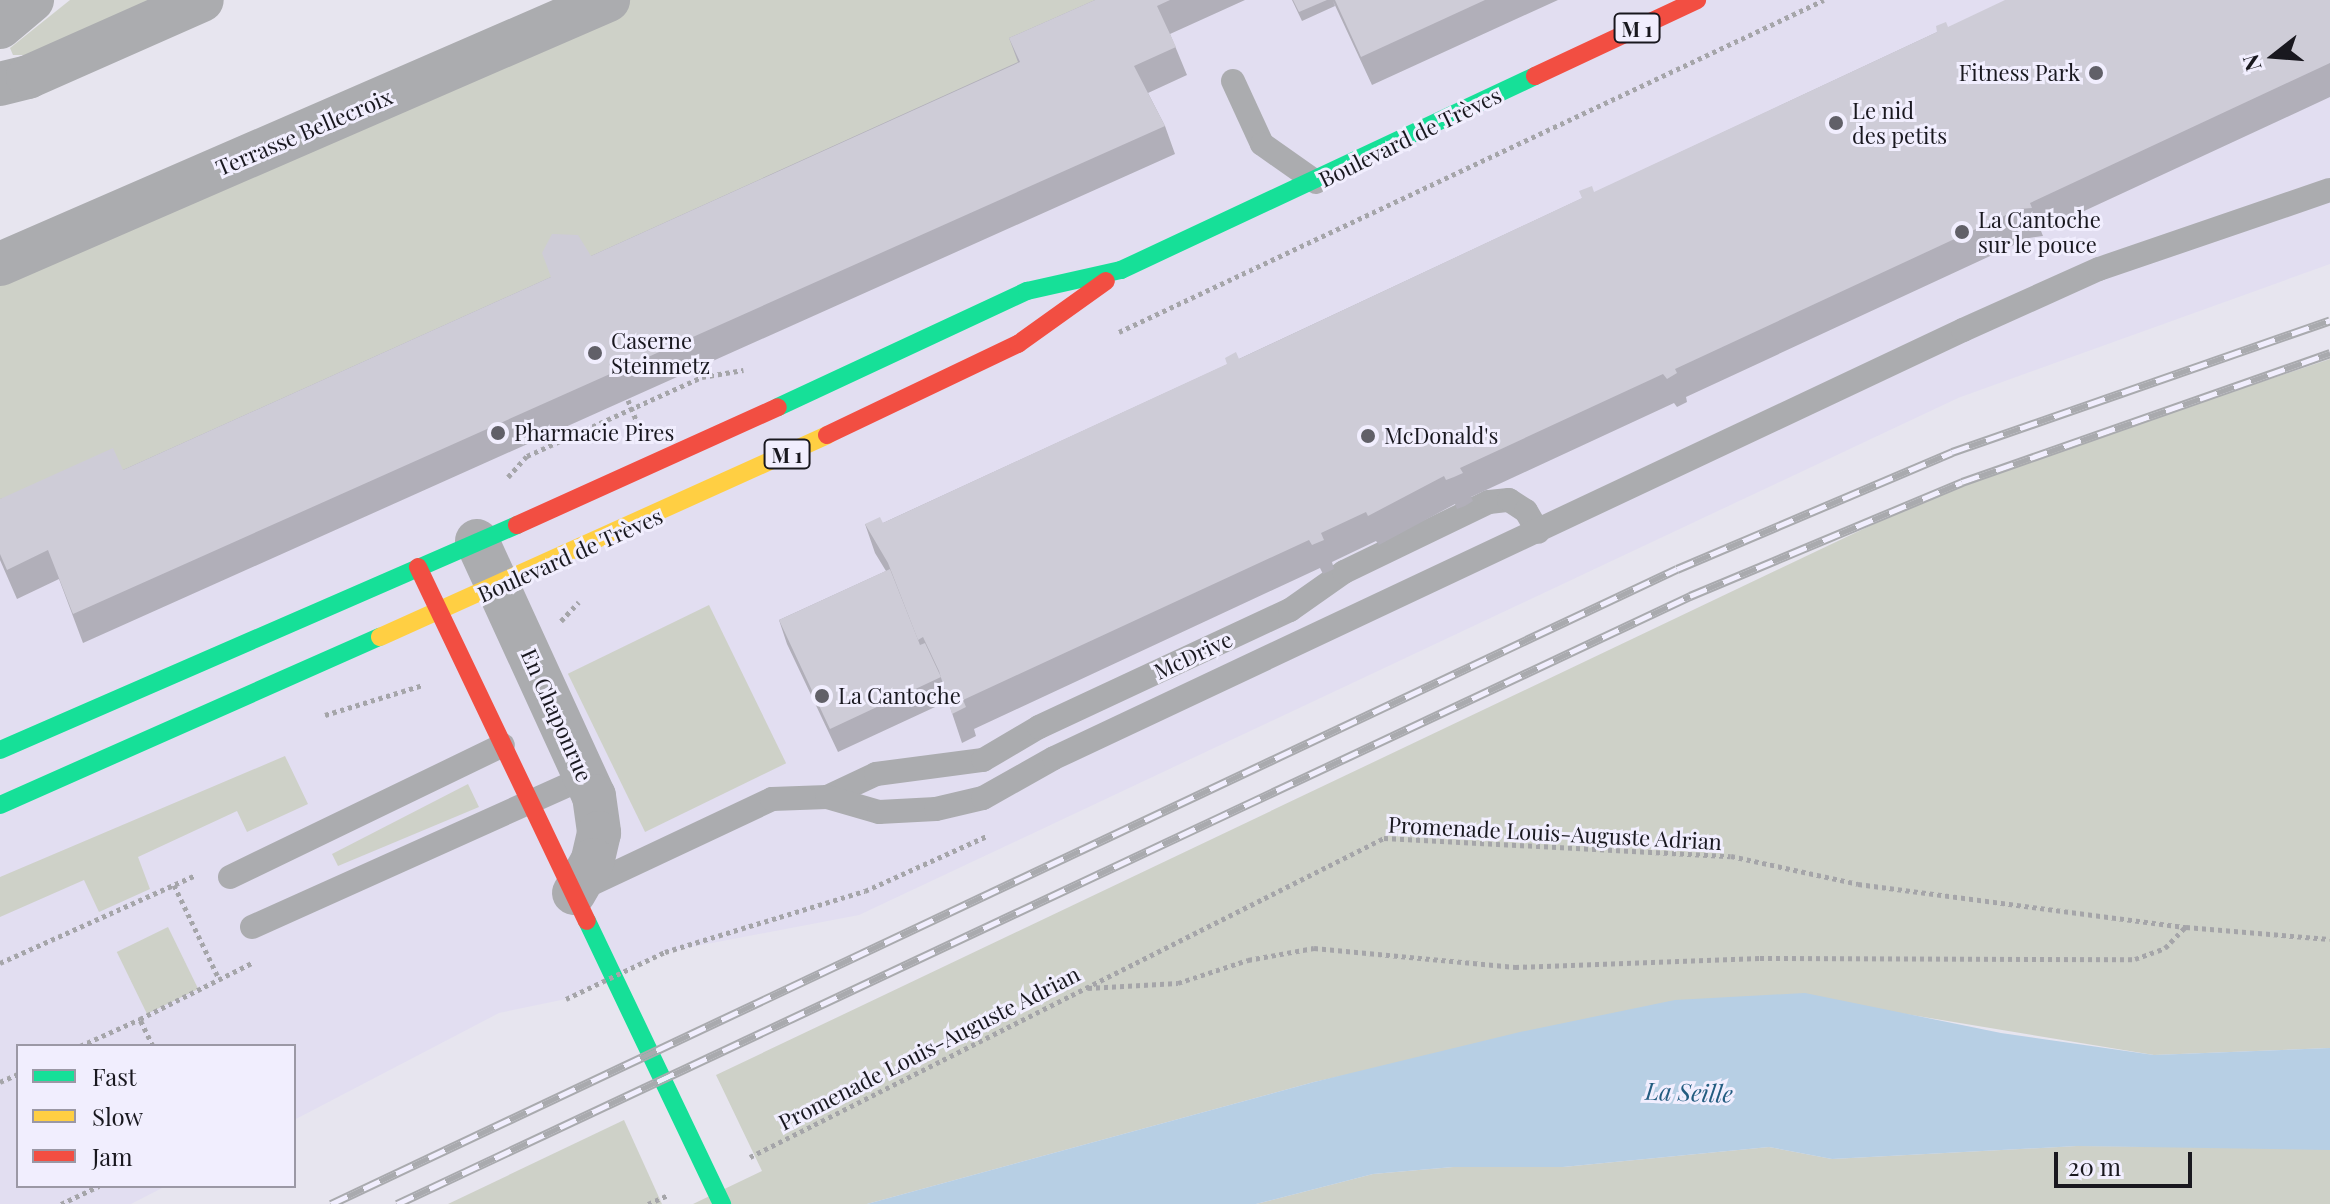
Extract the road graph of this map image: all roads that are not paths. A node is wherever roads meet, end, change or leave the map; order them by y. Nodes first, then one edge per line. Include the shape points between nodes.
1 (32, 0) edge
2 (202, 0) edge
3 (608, 0) edge
4 (1697, 0) edge
5 (0, 27) edge
6 (1233, 81) dead end
7 (0, 84) edge
8 (1316, 182) junction
9 (2330, 190) edge
10 (0, 264) edge
11 (1121, 270) junction
12 (1538, 532) junction
13 (477, 541) junction
14 (418, 567) junction
15 (499, 587) junction
16 (441, 614) junction
17 (503, 745) junction
18 (0, 750) edge
19 (586, 777) junction
20 (827, 797) junction
21 (532, 804) junction
22 (0, 805) edge
23 (599, 833) junction
24 (656, 851) junction
25 (230, 877) dead end
26 (574, 893) junction
27 (252, 927) dead end
28 (716, 1191) edge

1 - 5 street
2 - 7 street via 28,77
3 - 10 street, Terrasse Bellecroix
4 - 8 main road, Boulevard de Trèves / M 1
6 - 8 lane via 1262,144
8 - 11 main road, Boulevard de Trèves / M 1
9 - 12 lane via 2099,269
11 - 13 main road, Boulevard de Trèves / M 1 via 1027,291 646,469
11 - 15 main road, Boulevard de Trèves / M 1 via 1018,344
12 - 20 lane via 1054,758 983,798 936,809 879,812
12 - 20 lane, McDrive via 1526,511 1509,500 1489,502 1344,572 1290,610 1039,727 983,760 876,774
13 - 14 main road, Boulevard de Trèves / M 1
13 - 15 street, En Chaponrue
14 - 16 main road
14 - 18 main road, Boulevard de Trèves / M 1
15 - 16 main road, Boulevard de Trèves / M 1
15 - 19 street, En Chaponrue
16 - 17 main road
16 - 22 main road, Boulevard de Trèves / M 1
17 - 21 main road
17 - 25 lane
19 - 21 lane
19 - 23 street, En Chaponrue
20 - 24 lane via 772,799
21 - 26 main road
21 - 27 lane
23 - 24 lane via 639,852
23 - 26 street via 593,860
24 - 26 lane
26 - 28 main road

